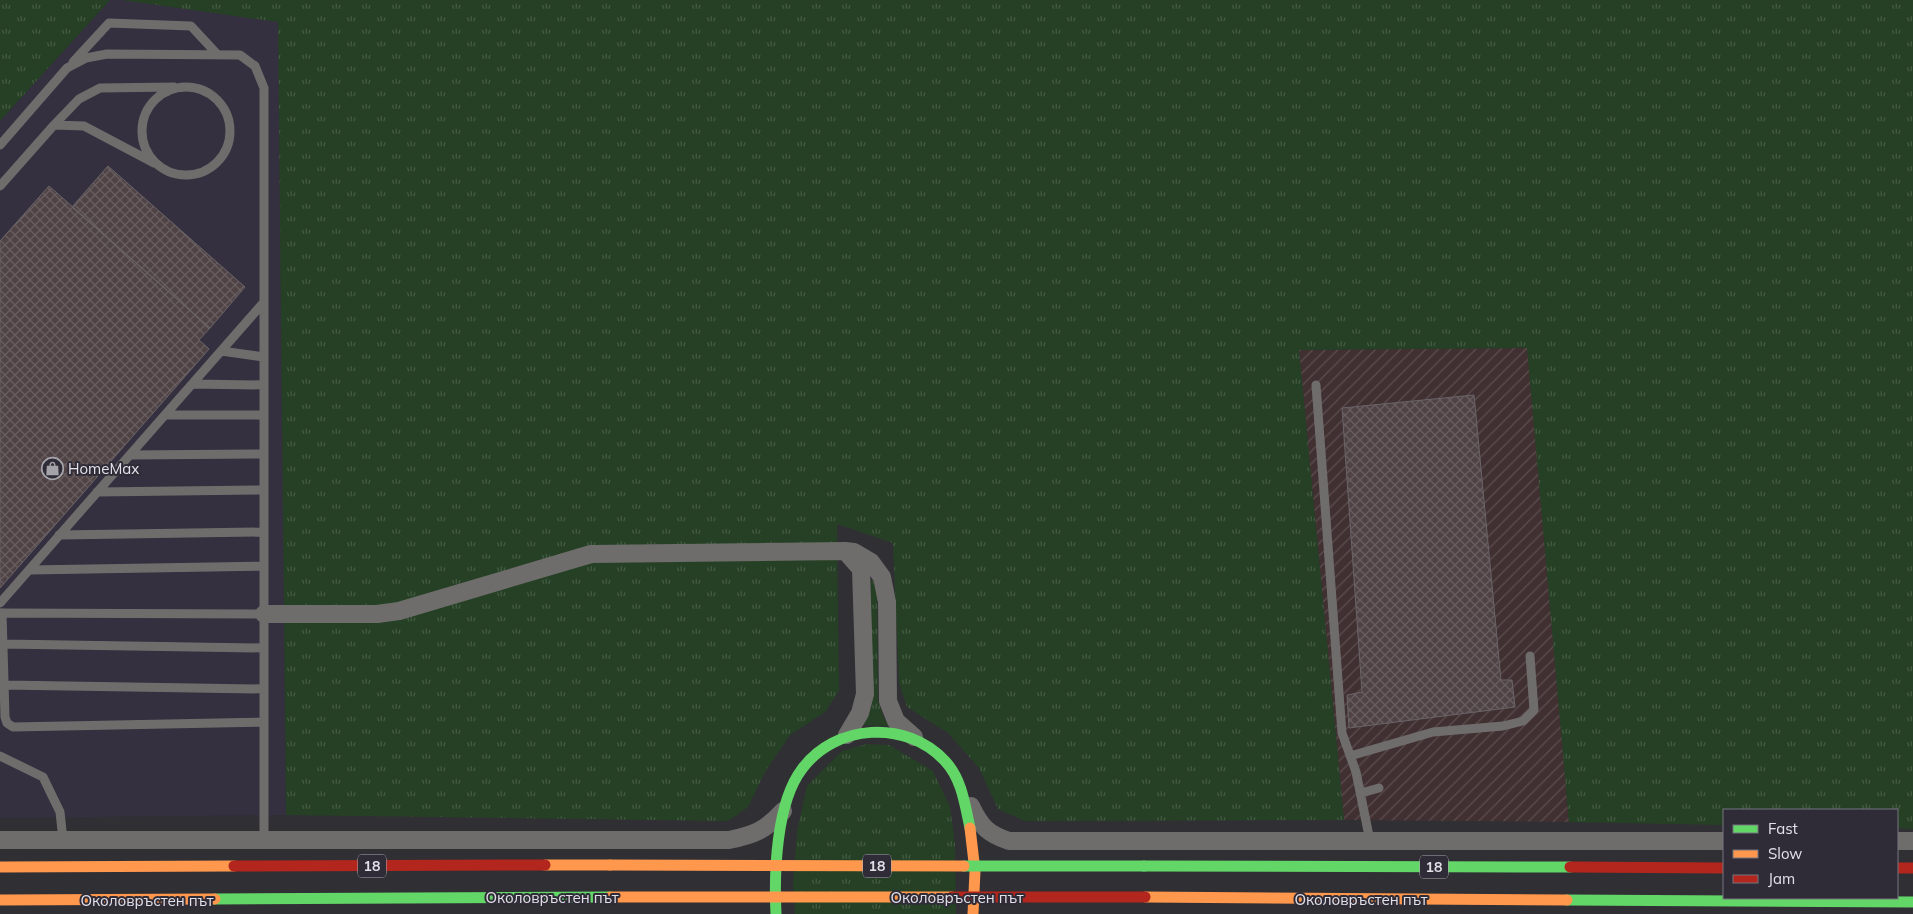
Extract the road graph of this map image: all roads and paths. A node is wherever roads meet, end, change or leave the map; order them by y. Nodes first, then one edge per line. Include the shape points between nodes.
1 (217, 54) junction
2 (67, 68) junction
3 (184, 86) junction
4 (54, 125) junction
5 (0, 145) edge
6 (168, 171) junction
7 (0, 186) edge
8 (264, 302) junction
9 (221, 351) junction
10 (264, 357) junction
11 (192, 384) junction
12 (264, 385) junction
13 (1316, 385) dead end
14 (264, 414) junction
15 (165, 415) junction
16 (264, 454) junction
17 (130, 455) junction
18 (264, 490) junction
19 (97, 492) junction
20 (264, 532) junction
21 (59, 535) junction
22 (845, 551) junction
23 (264, 566) junction
24 (29, 570) junction
25 (0, 603) edge
26 (1, 613) edge
27 (264, 614) junction
28 (3, 644) junction
29 (264, 648) junction
30 (1530, 656) dead end
31 (4, 685) junction
32 (264, 689) junction
33 (264, 722) junction
34 (847, 735) junction
35 (918, 740) junction
36 (0, 756) edge
37 (1350, 756) junction
38 (959, 782) junction
39 (1379, 788) dead end
40 (1360, 793) junction
41 (784, 810) junction
42 (264, 839) junction
43 (0, 840) edge
44 (63, 840) junction
45 (1723, 841) edge
46 (1898, 841) edge
47 (1913, 841) edge
48 (1370, 842) junction
49 (0, 867) edge
50 (1723, 868) edge
51 (1898, 868) edge
52 (1913, 868) edge
53 (0, 900) edge
54 (1913, 902) edge
55 (776, 914) edge
56 (973, 914) edge

1 - 2 lane via 107,54 86,58
1 - 2 lane via 191,26 109,23
1 - 8 lane via 240,55 255,66 264,88
2 - 5 lane
3 - 4 lane via 100,88 80,99
3 - 6 lane via 161,94 144,117 142,132 149,155
3 - 6 lane via 211,94 222,105 230,135 221,158 206,170 191,174
4 - 6 lane via 84,126
4 - 7 lane
8 - 9 lane
8 - 10 lane
9 - 10 lane
9 - 11 lane
10 - 12 lane
11 - 12 lane
11 - 15 lane
12 - 14 lane
13 - 37 lane via 1342,733
14 - 15 lane
14 - 16 lane
15 - 17 lane
16 - 17 lane
16 - 18 lane
17 - 19 lane
18 - 19 lane
18 - 20 lane
19 - 21 lane
20 - 21 lane
20 - 23 lane
21 - 24 lane
22 - 27 street via 590,554 399,611 377,614
22 - 34 street via 861,569 865,694 860,713
22 - 35 street via 854,552 871,562 882,577 887,602 888,701 896,720
23 - 24 lane
23 - 27 lane
24 - 25 lane
26 - 27 lane
26 - 28 lane
27 - 29 lane
28 - 29 lane
28 - 31 lane
29 - 32 lane
30 - 37 lane via 1534,710 1523,721 1503,726 1433,732
31 - 32 lane
31 - 33 lane via 7,723 13,727
32 - 33 lane
33 - 42 lane
34 - 35 main road via 889,731
34 - 41 main road via 815,754 802,768
35 - 38 main road via 941,757
36 - 44 lane via 43,777 60,812
37 - 40 lane
38 - 48 street via 976,818 992,835 1009,841
38 - 56 main road via 973,847
39 - 40 lane
40 - 48 lane
41 - 42 street via 770,825 749,836 729,840
41 - 55 main road via 776,880
42 - 44 street
43 - 44 street
45 - 48 street
46 - 47 street
49 - 50 main road, Околовръстен път / 18, bridge
51 - 52 main road
53 - 54 main road, Околовръстен път / 18, bridge via 1145,897

